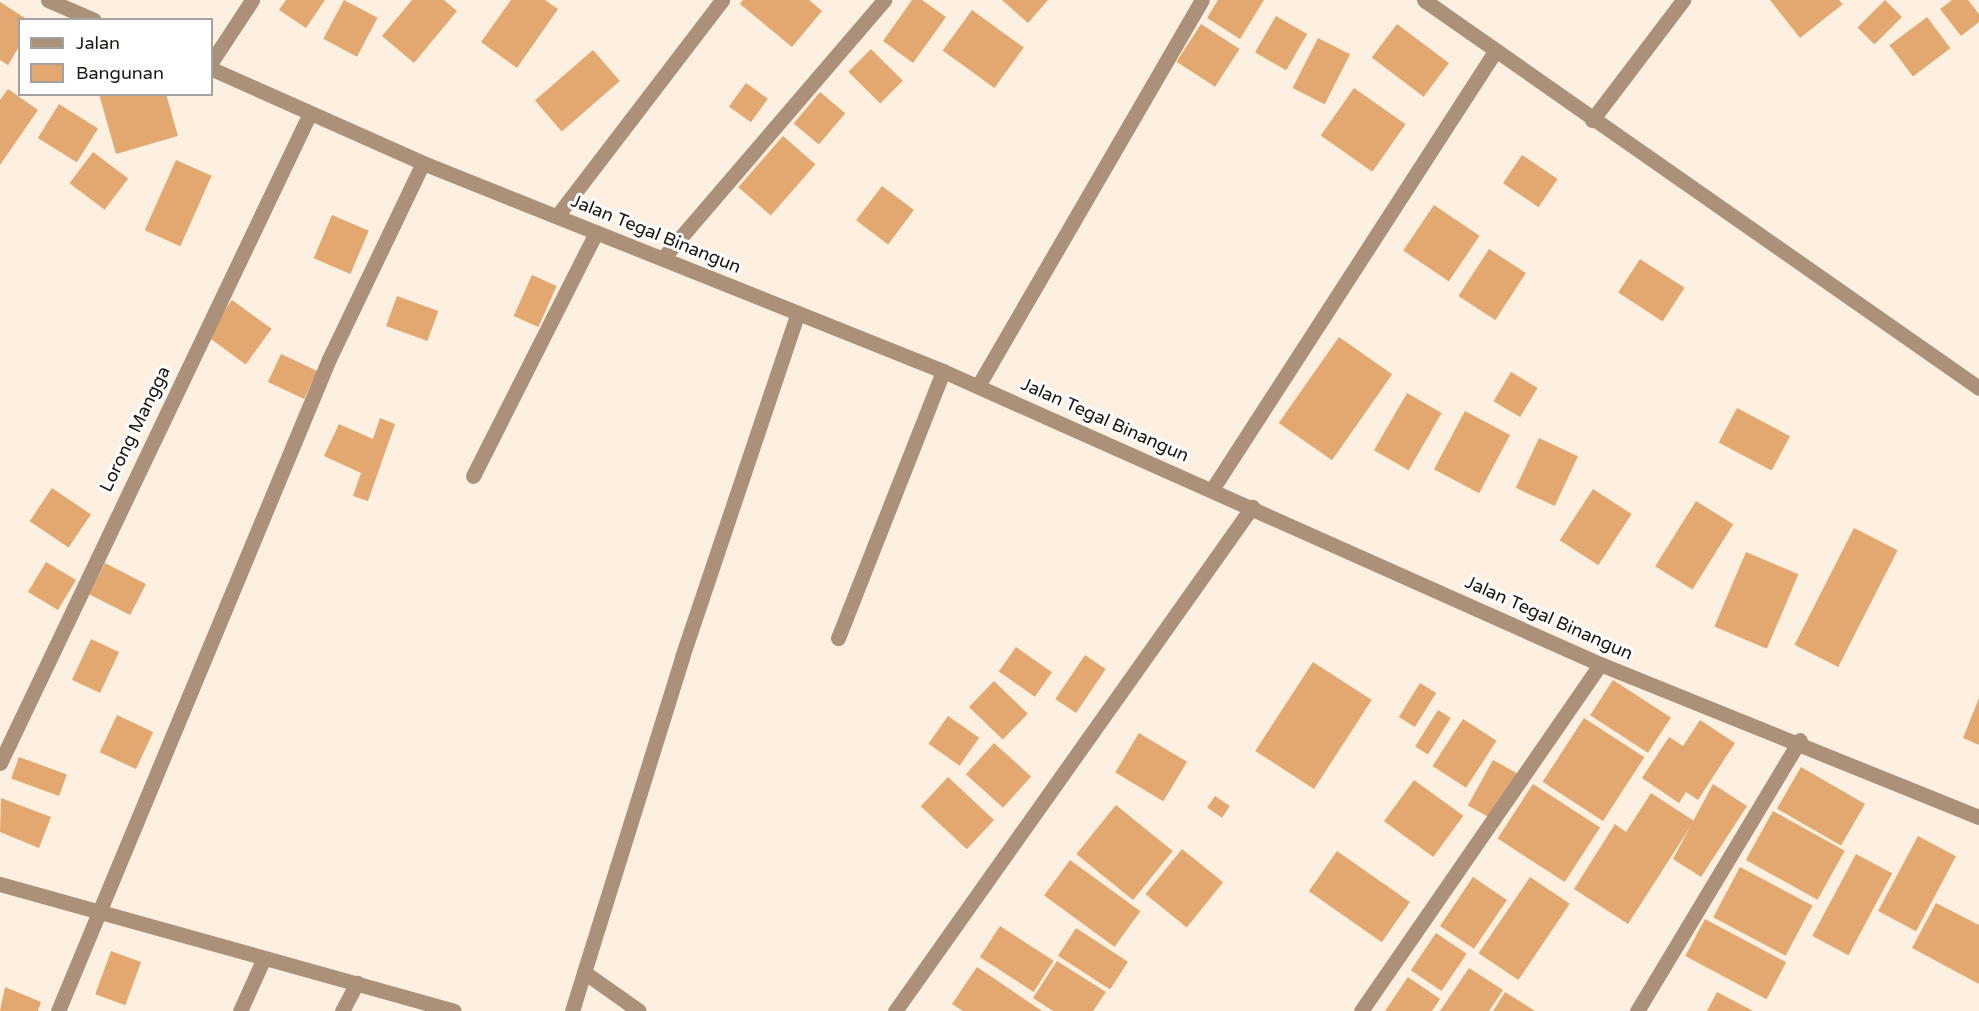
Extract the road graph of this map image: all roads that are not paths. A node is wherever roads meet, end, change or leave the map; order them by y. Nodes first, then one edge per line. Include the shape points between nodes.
1 (48, 0) edge
2 (252, 0) edge
3 (722, 0) edge
4 (884, 0) edge
5 (1202, 0) edge
6 (1424, 0) edge
7 (1683, 0) edge
8 (89, 18) edge
9 (1494, 53) junction
10 (213, 59) edge
11 (213, 69) edge
12 (310, 113) junction
13 (1592, 120) junction
14 (423, 163) junction
15 (557, 216) junction
16 (596, 232) junction
17 (663, 258) junction
18 (798, 313) junction
19 (943, 371) junction
20 (978, 386) junction
21 (1979, 388) edge
22 (473, 476) dead end
23 (1213, 488) junction
24 (1252, 507) junction
25 (838, 638) dead end
26 (1600, 664) junction
27 (1800, 740) junction
28 (0, 763) edge
29 (1979, 816) edge
30 (0, 884) edge
31 (101, 915) junction
32 (264, 960) junction
33 (584, 972) junction
34 (357, 983) junction
35 (58, 1011) edge
36 (240, 1011) edge
37 (342, 1011) edge
38 (454, 1011) edge
39 (572, 1011) edge
40 (639, 1011) edge
41 (894, 1011) edge
42 (1361, 1011) edge
43 (1637, 1011) edge

1 - 8 street
2 - 10 street
3 - 15 street
4 - 17 street
5 - 20 street
6 - 9 street
7 - 13 street
9 - 13 street
9 - 23 street
11 - 12 street, Jalan Tegal Binangun
12 - 14 street, Jalan Tegal Binangun
12 - 28 street, Lorong Mangga
13 - 21 street
14 - 15 street, Jalan Tegal Binangun
14 - 31 street via 329,359
15 - 16 street, Jalan Tegal Binangun
16 - 17 street, Jalan Tegal Binangun
16 - 22 street
17 - 18 street, Jalan Tegal Binangun
18 - 19 street, Jalan Tegal Binangun
18 - 33 street
19 - 20 street, Jalan Tegal Binangun
19 - 25 street
20 - 23 street, Jalan Tegal Binangun
23 - 24 street, Jalan Tegal Binangun
24 - 26 street, Jalan Tegal Binangun
24 - 41 street
26 - 27 street, Jalan Tegal Binangun
26 - 42 street
27 - 29 street, Jalan Tegal Binangun
27 - 43 street
30 - 31 street
31 - 32 street
31 - 35 street
32 - 34 street
32 - 36 street
33 - 39 street
33 - 40 street
34 - 37 street
34 - 38 street

